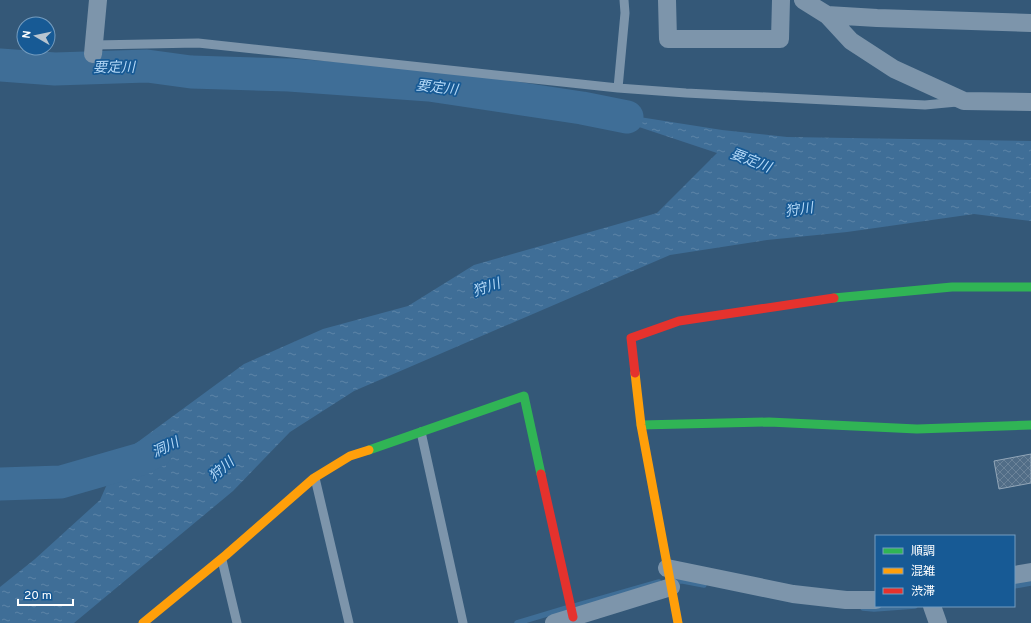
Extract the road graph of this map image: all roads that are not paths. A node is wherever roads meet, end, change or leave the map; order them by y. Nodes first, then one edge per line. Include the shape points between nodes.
1 (98, 0) edge
2 (624, 0) edge
3 (667, 0) edge
4 (781, 0) edge
5 (803, 0) edge
6 (828, 15) junction
7 (1031, 23) edge
8 (94, 49) joint
9 (618, 88) junction
10 (964, 101) junction
11 (1031, 102) edge
12 (1031, 287) edge
13 (641, 425) junction
14 (1031, 425) edge
15 (421, 432) junction
16 (314, 478) junction
17 (222, 558) junction
18 (667, 568) junction
19 (1031, 572) edge
20 (1015, 575) edge
21 (671, 587) junction
22 (875, 600) edge
23 (932, 607) edge
24 (573, 617) junction
25 (142, 623) edge
26 (237, 623) edge
27 (349, 623) edge
28 (463, 623) edge
29 (554, 623) edge
30 (678, 623) edge
31 (938, 623) edge

1 - 8 street
2 - 9 lane
3 - 4 street via 668,39 780,39
5 - 6 street
6 - 7 street
6 - 10 street via 851,41 894,69
8 - 9 lane via 198,43
9 - 10 lane via 925,105
10 - 11 street
12 - 13 street via 952,287 818,300 679,321 631,338
13 - 14 street via 769,422 917,429
13 - 18 street
15 - 16 street via 350,456
15 - 24 street via 524,396
15 - 28 lane
16 - 17 street
16 - 27 lane
17 - 25 street
17 - 26 lane
18 - 21 street
18 - 22 street via 794,594 846,600
19 - 20 street
21 - 24 street
21 - 30 street
23 - 31 street
24 - 29 street

